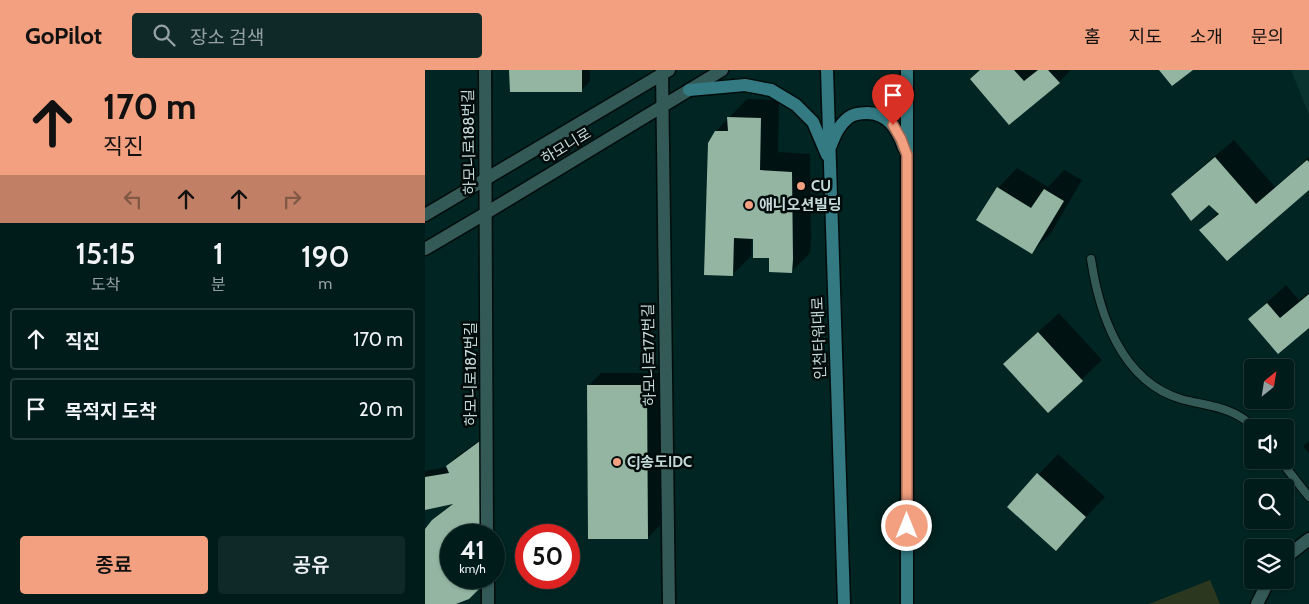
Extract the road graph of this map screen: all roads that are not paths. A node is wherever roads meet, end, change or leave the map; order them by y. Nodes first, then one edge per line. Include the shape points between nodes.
1 (485, 70) edge
2 (722, 70) edge
3 (827, 70) edge
4 (907, 70) edge
5 (665, 71) edge
6 (689, 90) junction
7 (662, 106) junction
8 (829, 149) junction
9 (907, 155) junction
10 (830, 162) junction
11 (486, 180) junction
12 (487, 213) junction
13 (425, 215) edge
14 (425, 249) edge
15 (1091, 259) dead end
16 (1244, 421) edge
17 (1287, 469) edge
18 (1309, 497) edge
19 (487, 524) edge
20 (1309, 539) edge
21 (1294, 551) edge
22 (486, 589) edge
23 (1264, 589) edge
24 (485, 603) edge
25 (669, 604) edge
26 (844, 604) edge
27 (907, 604) edge
28 (1257, 604) edge

1 - 11 street, 하모니로188번길
2 - 6 street, 하모니로
3 - 8 main road, 인천타워대로
4 - 9 main road
5 - 7 street, 하모니로177번길
5 - 11 street, 하모니로
6 - 7 street, 하모니로
6 - 10 main road via 745,85 771,90 796,104 813,122
7 - 12 street, 하모니로
7 - 25 street, 하모니로177번길
8 - 9 main road via 848,118 869,113 883,116 893,125
8 - 10 main road, 인천타워대로
9 - 27 main road
10 - 26 main road, 인천타워대로
11 - 12 street, 하모니로188번길
11 - 13 street, 하모니로
12 - 14 street, 하모니로
12 - 19 street, 하모니로187번길
15 - 16 lane via 1106,322 1124,355 1141,374 1169,394 1218,406
17 - 18 lane
20 - 21 street
22 - 24 street
23 - 28 street

